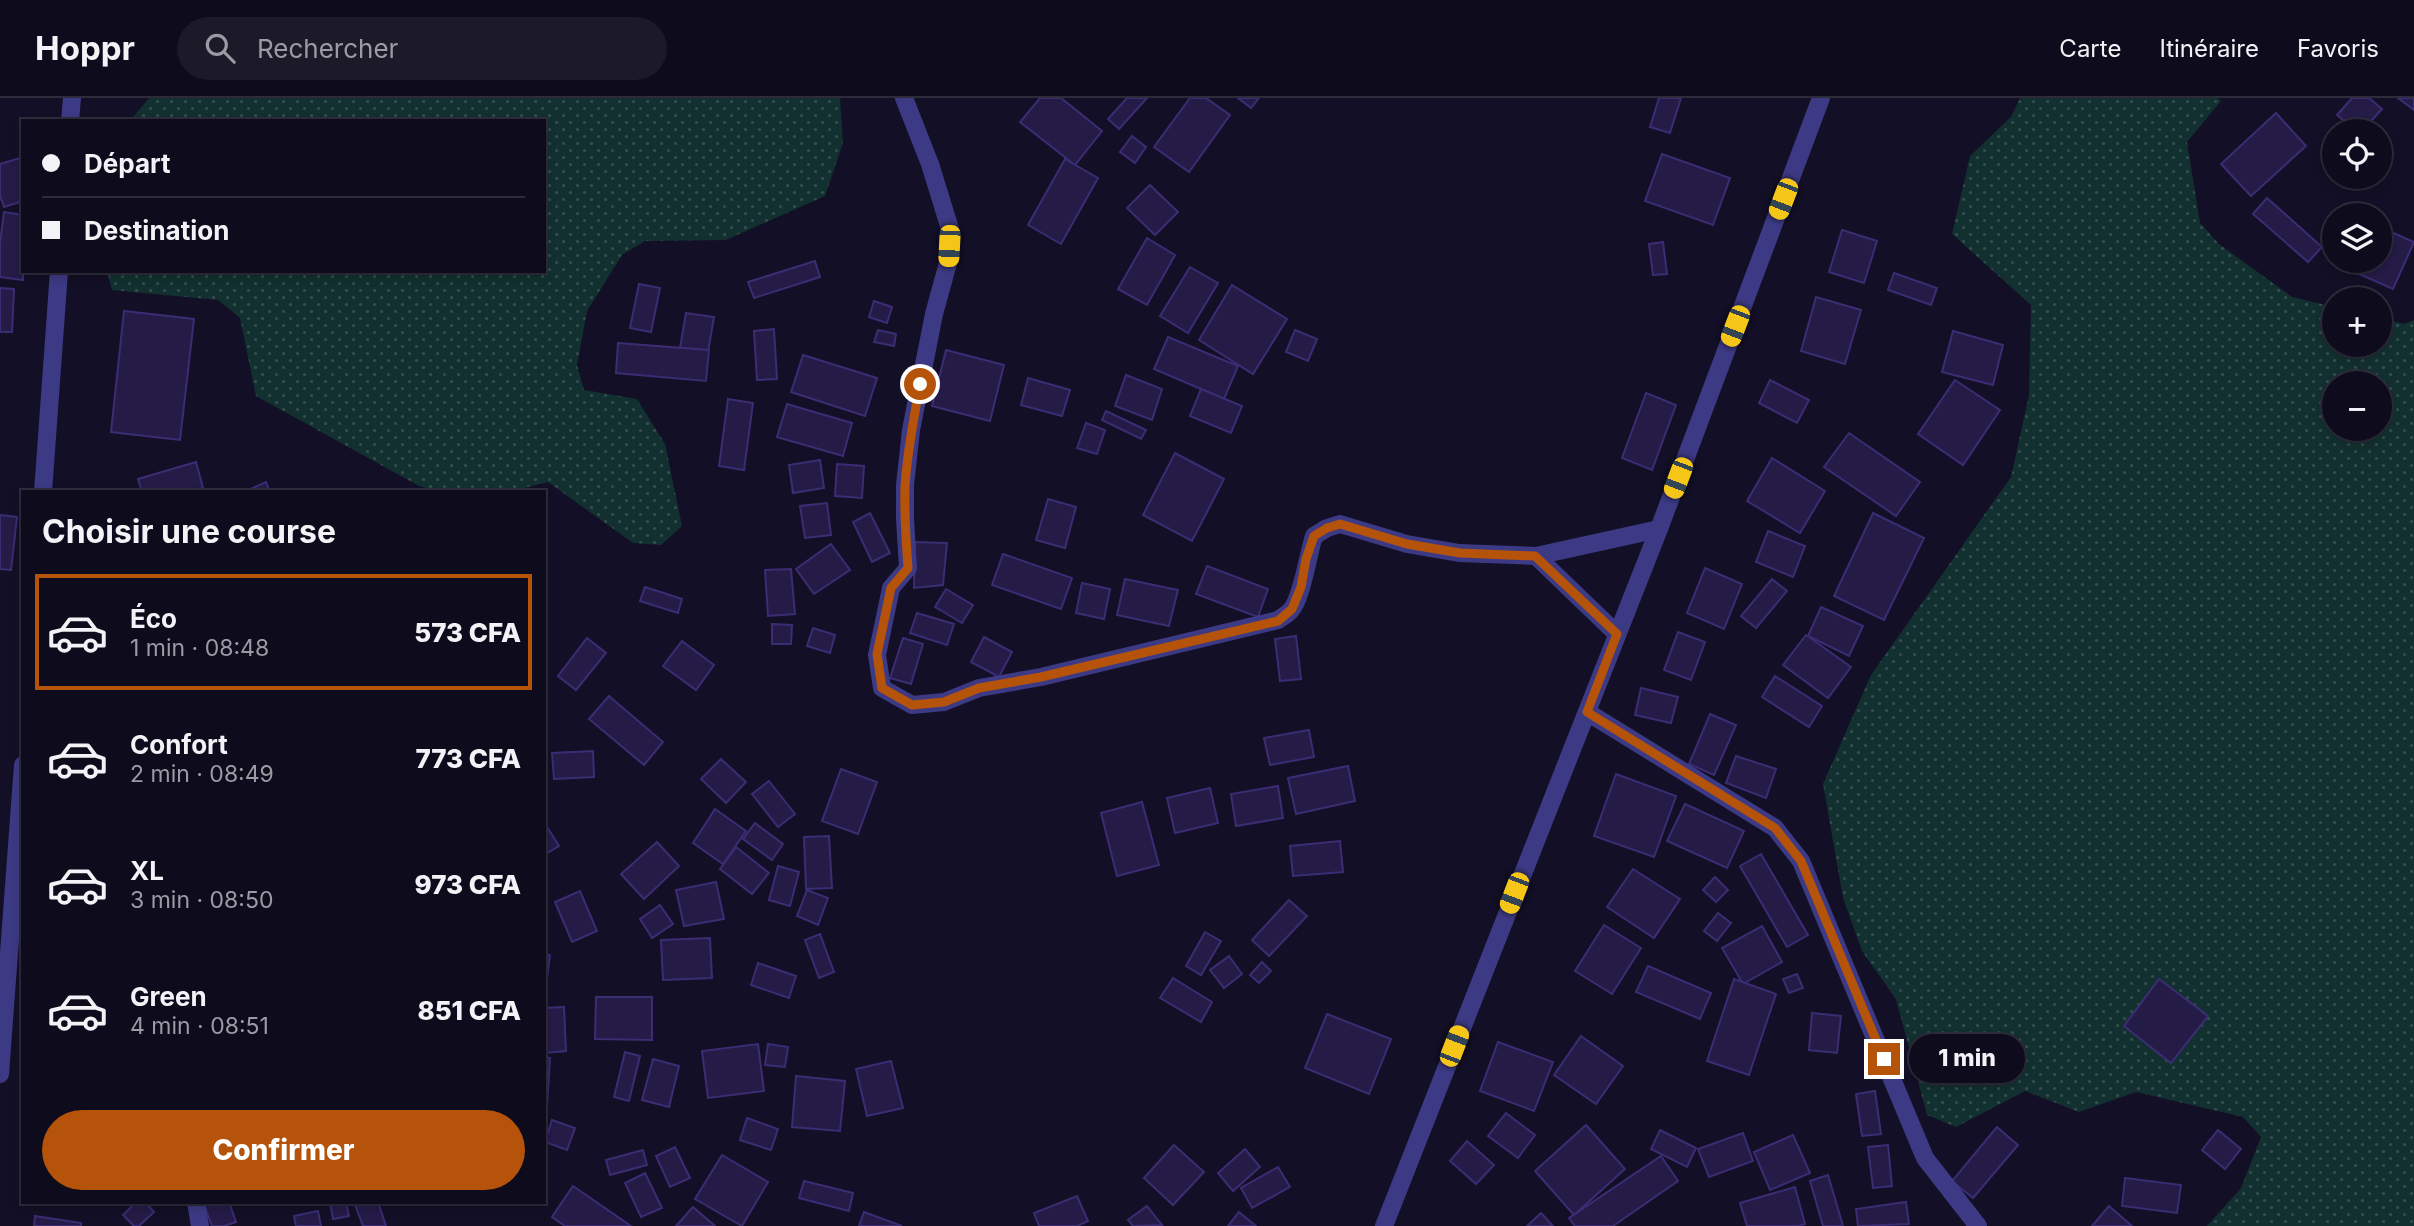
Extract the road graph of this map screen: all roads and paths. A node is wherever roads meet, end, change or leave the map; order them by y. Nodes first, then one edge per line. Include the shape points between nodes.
1 (72, 98) edge
2 (904, 98) edge
3 (1821, 98) edge
4 (70, 119) edge
5 (59, 273) edge
6 (43, 490) edge
7 (1659, 529) junction
8 (1535, 556) junction
9 (1617, 634) junction
10 (1587, 712) junction
11 (21, 818) edge
12 (19, 871) edge
13 (15, 981) edge
14 (0, 1074) edge
15 (196, 1204) edge
16 (200, 1226) edge
17 (1384, 1226) edge
18 (1978, 1226) edge

1 - 4 street
2 - 8 street via 950,229 948,263 911,430 905,485 908,568 891,588 877,654 882,688 912,705 944,702 979,688 1278,621 1292,609 1314,536 1340,524 1407,544 1460,553
3 - 7 street
5 - 6 street
7 - 8 street
7 - 9 street
8 - 9 street
9 - 10 street
10 - 17 street
10 - 18 street via 1775,828 1801,861 1925,1158
11 - 12 street
12 - 13 street
13 - 14 street
15 - 16 street

